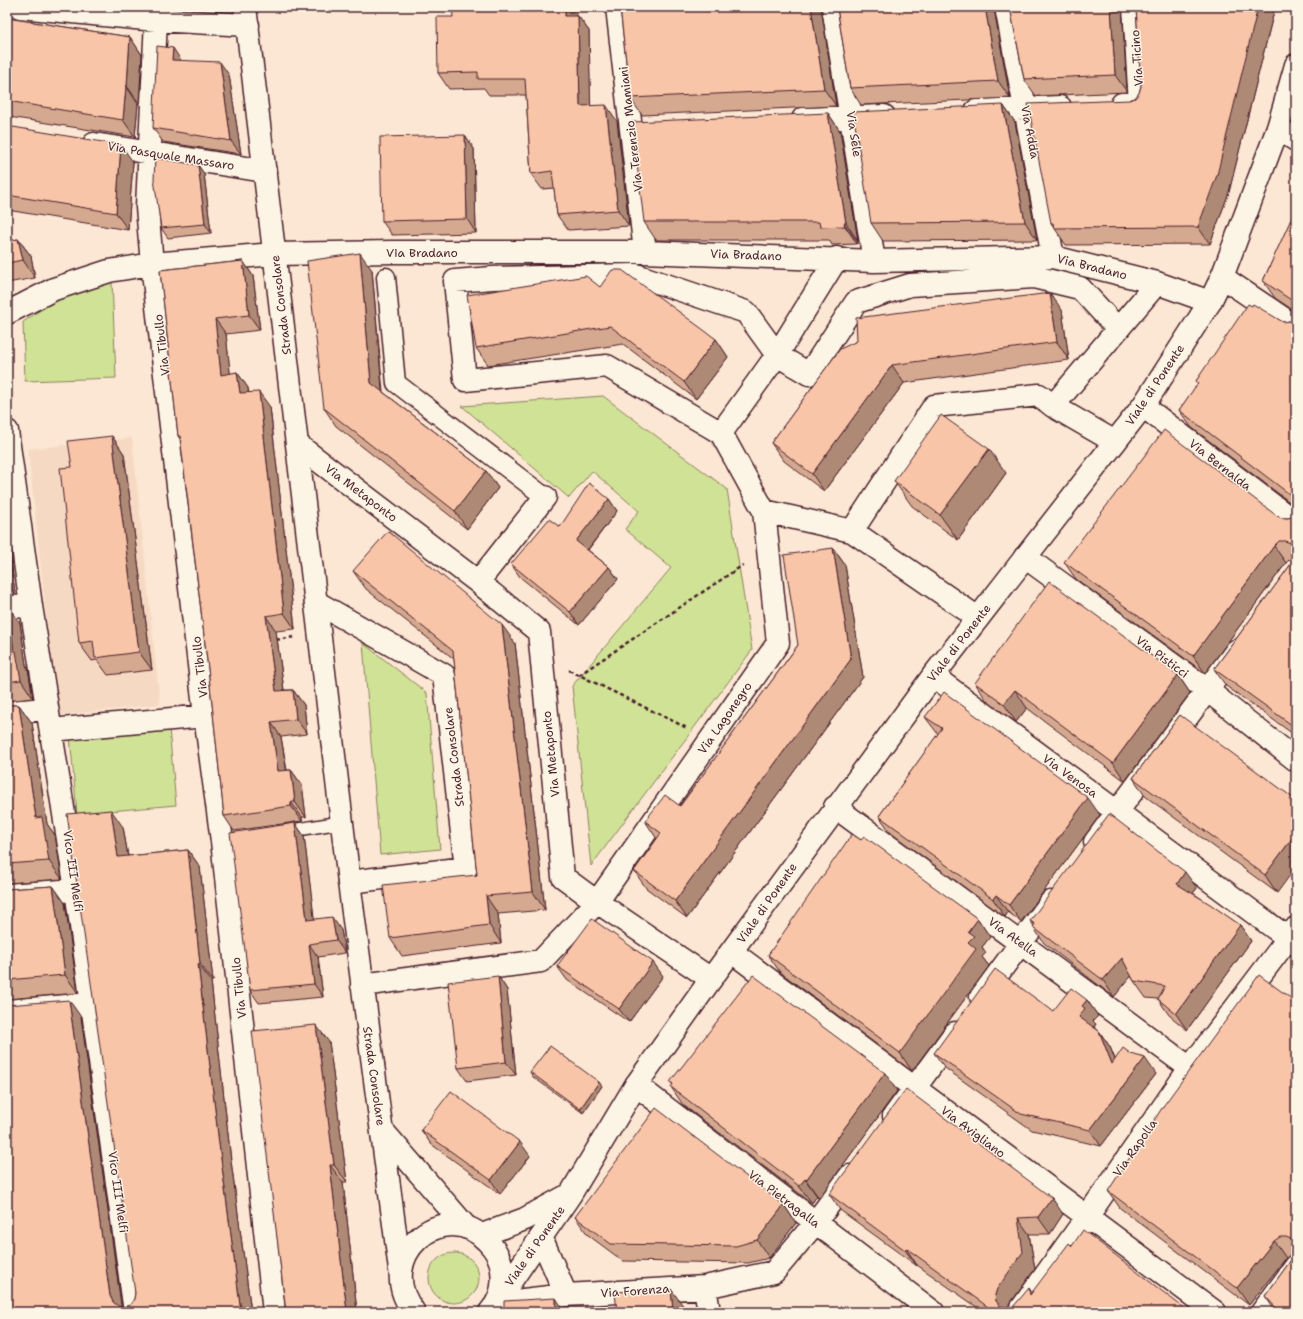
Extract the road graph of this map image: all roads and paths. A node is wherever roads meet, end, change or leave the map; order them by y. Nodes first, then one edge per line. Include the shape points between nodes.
1 (20, 7) edge
2 (617, 7) edge
3 (833, 7) edge
4 (1006, 7) edge
5 (1134, 7) edge
6 (247, 16) edge
7 (156, 20) junction
8 (1296, 64) edge
9 (1102, 105) edge
10 (1079, 106) edge
11 (1025, 109) junction
12 (954, 112) edge
13 (906, 114) edge
14 (851, 117) junction
15 (780, 120) edge
16 (654, 126) edge
17 (630, 128) junction
18 (1278, 128) junction
19 (1296, 140) edge
20 (78, 141) edge
21 (148, 153) junction
22 (265, 171) junction
23 (645, 252) junction
24 (489, 253) junction
25 (275, 254) junction
26 (1053, 257) junction
27 (837, 258) junction
28 (874, 261) junction
29 (152, 264) junction
30 (386, 277) dead end
31 (1222, 277) junction
32 (492, 278) junction
33 (1157, 283) junction
34 (1210, 302) junction
35 (7, 313) edge
36 (1296, 327) edge
37 (1117, 328) junction
38 (777, 355) junction
39 (1052, 406) junction
40 (1144, 406) junction
41 (7, 431) edge
42 (721, 433) junction
43 (1115, 442) junction
44 (298, 445) junction
45 (545, 497) joint
46 (12, 501) edge
47 (764, 511) junction
48 (1296, 523) edge
49 (852, 531) junction
50 (768, 549) junction
51 (1025, 557) junction
52 (478, 582) junction
53 (316, 602) junction
54 (31, 606) junction
55 (7, 607) edge
56 (978, 618) junction
57 (320, 633) junction
58 (1249, 633) edge
59 (274, 640) dead end
60 (541, 656) junction
61 (579, 675) junction
62 (933, 676) junction
63 (1207, 690) junction
64 (7, 712) edge
65 (205, 716) junction
66 (49, 720) junction
67 (710, 740) junction
68 (1296, 760) edge
69 (835, 807) junction
70 (1118, 811) junction
71 (343, 822) junction
72 (267, 834) edge
73 (1086, 855) edge
74 (349, 882) junction
75 (1062, 887) edge
76 (76, 890) junction
77 (7, 895) edge
78 (597, 902) junction
79 (1293, 936) edge
80 (1021, 943) junction
81 (732, 952) junction
82 (711, 979) junction
83 (362, 985) junction
84 (91, 1004) junction
85 (7, 1011) edge
86 (1190, 1068) junction
87 (636, 1085) junction
88 (915, 1088) junction
89 (382, 1130) junction
90 (882, 1133) edge
91 (863, 1158) edge
92 (570, 1195) junction
93 (1088, 1217) junction
94 (816, 1222) junction
95 (474, 1231) junction
96 (541, 1237) junction
97 (1296, 1266) edge
98 (400, 1270) junction
99 (705, 1287) junction
100 (580, 1300) edge
101 (495, 1304) edge
102 (409, 1309) edge
103 (927, 1311) edge
104 (135, 1312) edge
105 (274, 1312) edge
106 (709, 1312) edge
107 (1019, 1312) edge
108 (1215, 1312) edge
109 (1262, 1312) edge

1 - 7 street
2 - 17 street, Via Terenzio Mamiani
3 - 14 street, Via Sele
4 - 11 street, Via Adda
5 - 9 street, Via Ticino via 1140,104
6 - 7 street
6 - 22 street, Strada Consolare
7 - 21 street, Via Tibullo
8 - 18 street, Viale di Ponente
10 - 11 street
11 - 12 street
11 - 26 street, Via Adda
13 - 14 street
14 - 15 street
14 - 28 street, Via Sele
16 - 17 street
17 - 23 street, Via Terenzio Mamiani
18 - 19 street
18 - 31 street, Viale di Ponente
20 - 21 street, Via Pasquale Massaro
21 - 22 street, Via Pasquale Massaro
21 - 29 street, Via Tibullo via 147,207
22 - 25 street, Strada Consolare
23 - 24 street, Via Bradano
23 - 27 street, Via Bradano
24 - 25 street, Via Bradano
24 - 32 street
25 - 29 street, Via Bradano
25 - 44 street, Strada Consolare
26 - 28 street, Via Bradano
26 - 33 street, Via Bradano
27 - 28 street, Via Bradano
27 - 38 street
29 - 35 street, Via Bradano via 109,271 54,288
29 - 65 street, Via Tibullo
30 - 45 street via 396,383
31 - 34 street, Viale di Ponente
31 - 36 street
32 - 38 street via 636,275 746,312
32 - 42 street via 455,281 465,380 607,366
33 - 34 street, Via Bradano
33 - 37 street
34 - 40 street, Viale di Ponente
37 - 38 street via 1080,288 1034,277 910,285 856,302 809,374
37 - 39 street
38 - 42 street
39 - 43 street
39 - 49 street via 1039,395 934,406
40 - 43 street, Viale di Ponente
40 - 48 street, Via Bernalda
41 - 46 street, Vico III Melfi
42 - 47 street
43 - 51 street, Viale di Ponente
44 - 52 street, Via Metaponto
44 - 53 street, Strada Consolare
45 - 52 street
46 - 54 street, Vico III Melfi
47 - 49 street
47 - 50 street, Via Lagonegro
49 - 56 street
50 - 61 path
50 - 67 street, Via Lagonegro via 778,643
51 - 56 street, Viale di Ponente
51 - 63 street, Via Pisticci
52 - 60 street, Via Metaponto via 539,632
53 - 57 street, Strada Consolare
53 - 74 street, Strada Consolare via 444,675 466,868
54 - 55 street
54 - 66 street, Vico III Melfi
56 - 62 street, Viale di Ponente
57 - 59 path
57 - 71 street, Strada Consolare
58 - 63 street
60 - 61 path
60 - 78 street, Via Metaponto via 563,877
61 - 67 path
62 - 69 street, Viale di Ponente
62 - 70 street, Via Venosa
63 - 68 street, Via Pisticci
63 - 70 street
64 - 66 street
65 - 66 street
65 - 105 street, Via Tibullo via 230,840
66 - 76 street, Vico III Melfi
67 - 78 street, Via Lagonegro
69 - 80 street, Via Atella
69 - 81 street, Viale di Ponente
70 - 73 street
70 - 79 street, Via Venosa
71 - 72 lane
71 - 74 street, Strada Consolare
74 - 83 street, Strada Consolare
75 - 80 street
76 - 77 street
76 - 84 street, Vico III Melfi
78 - 82 street, Via Metaponto
78 - 83 street via 541,961
79 - 86 street, Via Rapolla
80 - 86 street, Via Atella
80 - 88 street
81 - 82 street, Viale di Ponente
81 - 88 street, Via Avigliano
82 - 87 street, Viale di Ponente
83 - 89 street, Strada Consolare
84 - 85 street
84 - 104 street, Vico III Melfi
86 - 93 street, Via Rapolla
87 - 92 street, Viale di Ponente
87 - 94 street, Via Pietragalla
88 - 90 street
88 - 93 street, Via Avigliano
89 - 95 street
89 - 98 street, Strada Consolare
91 - 94 street, Via Forenza
92 - 95 street, Viale di Ponente via 525,1219
92 - 96 street, Viale di Ponente
93 - 107 street, Via Rapolla
93 - 108 street, Via Avigliano
94 - 99 street, Via Forenza via 774,1272
94 - 103 street, Via Pietragalla
95 - 98 street, Viale di Ponente via 448,1225 431,1229 416,1239 406,1253
95 - 101 street, Viale di Ponente via 494,1248 502,1264 504,1280
96 - 100 street
96 - 101 street, Viale di Ponente
97 - 109 street
98 - 102 street, Viale di Ponente via 401,1288
99 - 100 street, Via Forenza
99 - 106 street
100 - 101 street, Via Forenza

